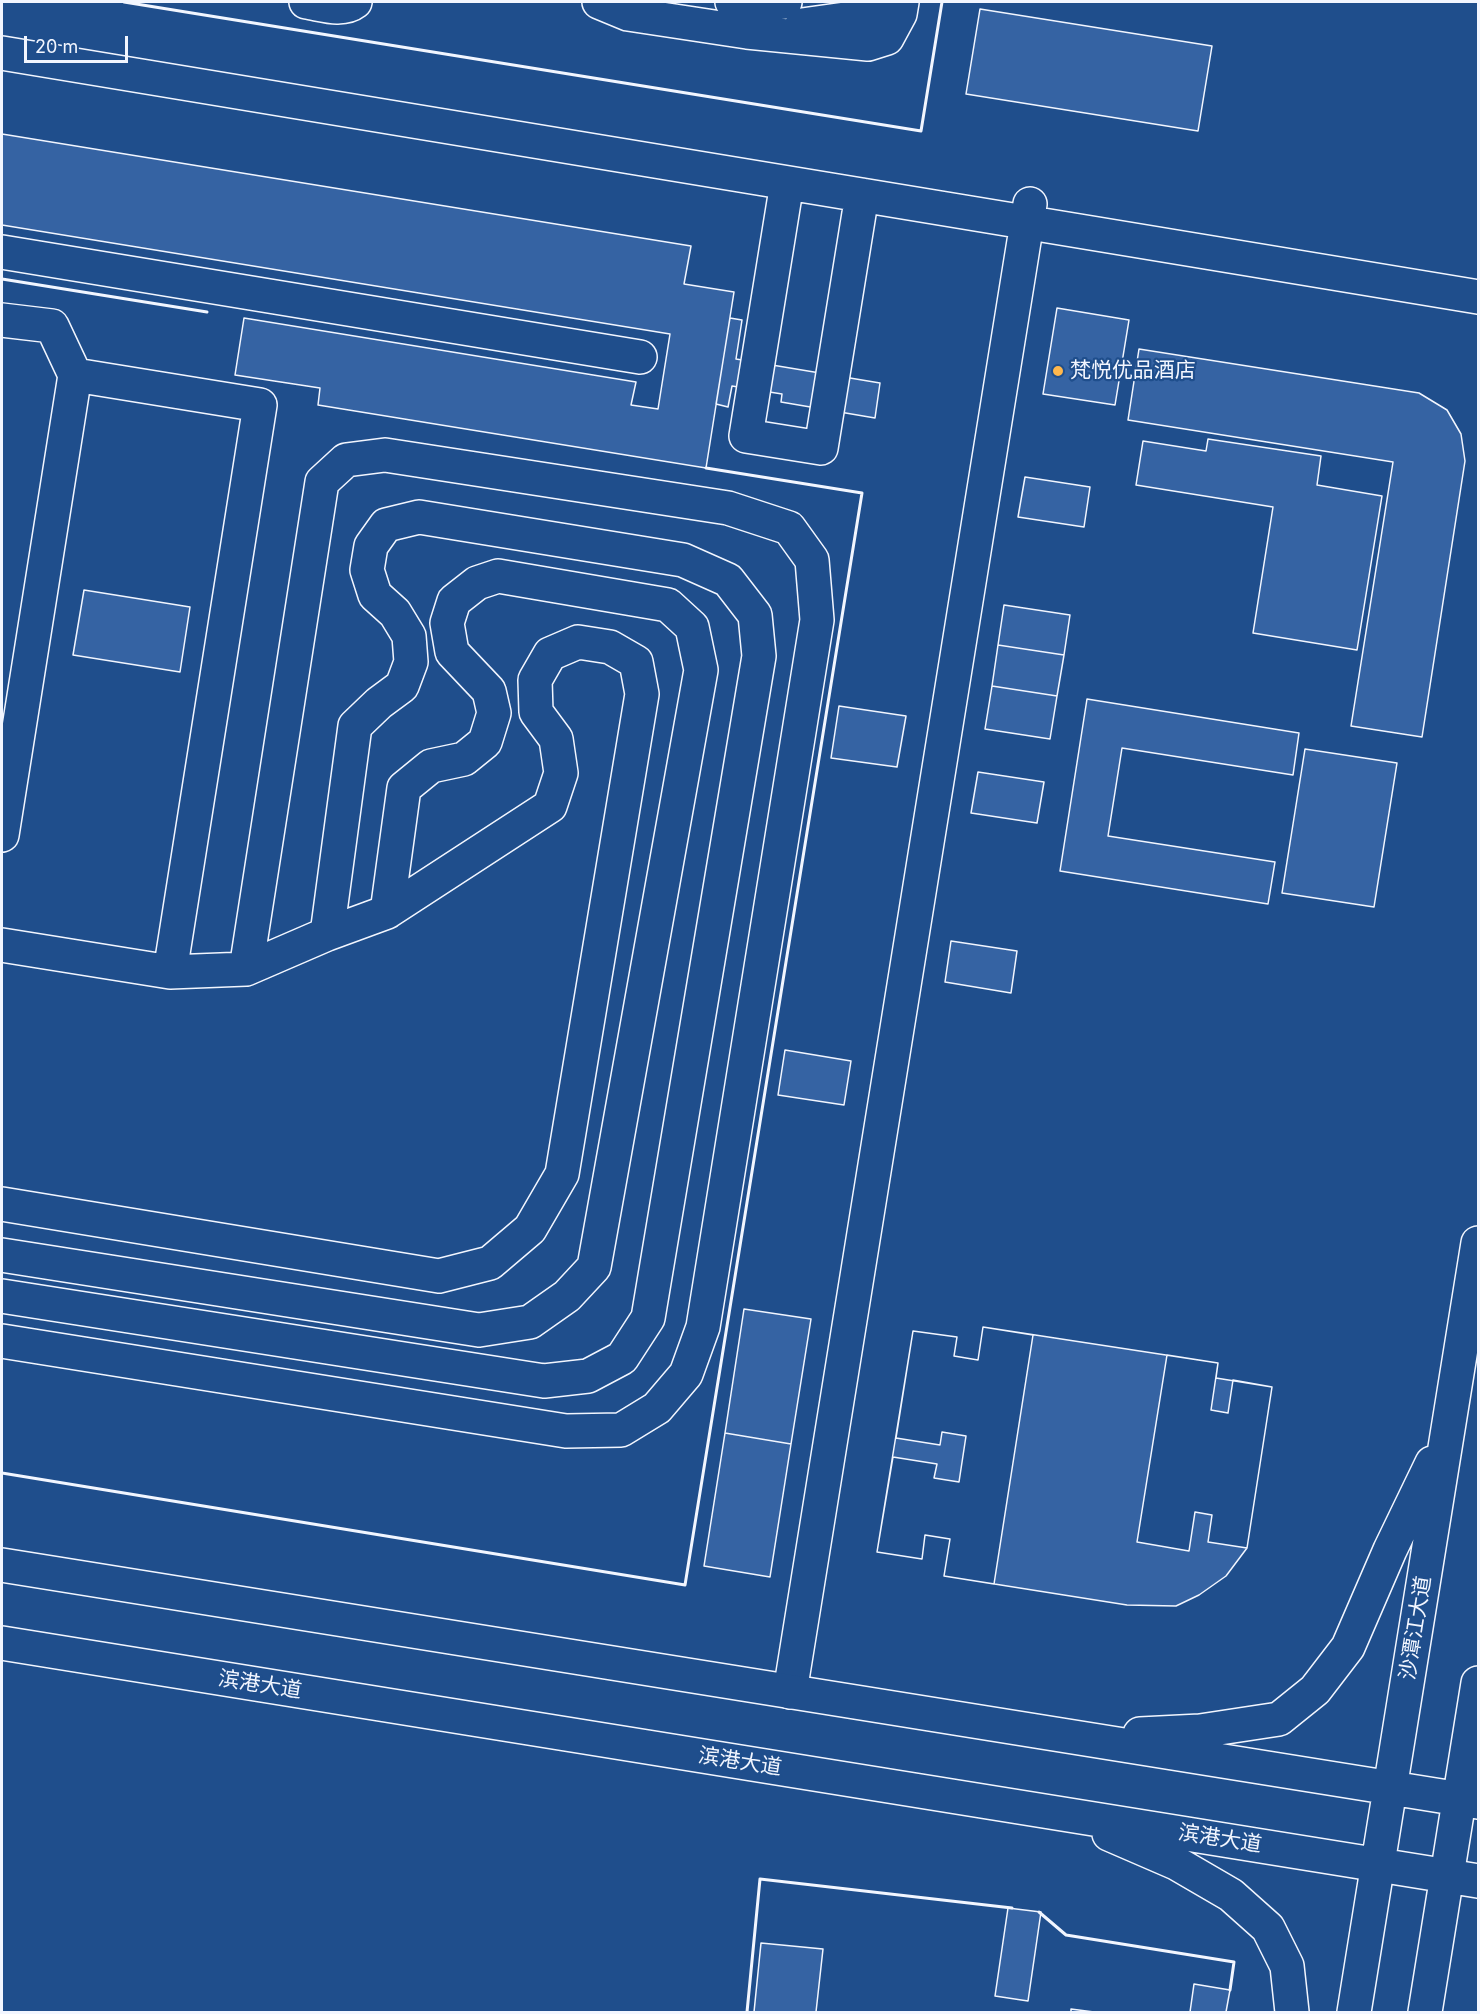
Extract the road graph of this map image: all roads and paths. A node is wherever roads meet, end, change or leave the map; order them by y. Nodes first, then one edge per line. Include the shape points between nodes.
1 (306, 2) edge
2 (355, 2) edge
3 (599, 2) edge
4 (869, 2) edge
5 (902, 2) edge
6 (756, 8) edge
7 (2, 53) edge
8 (787, 183) junction
9 (862, 195) junction
10 (1028, 213) junction
11 (2, 252) edge
12 (1479, 297) edge
13 (2, 320) edge
14 (640, 357) dead end
15 (75, 375) junction
16 (2, 835) edge
17 (387, 912) junction
18 (327, 934) junction
19 (2, 945) edge
20 (246, 969) junction
21 (170, 972) junction
22 (2, 1204) edge
23 (1479, 1243) edge
24 (2, 1255) edge
25 (2, 1296) edge
26 (2, 1341) edge
27 (1448, 1429) junction
28 (2, 1564) edge
29 (2, 1643) edge
30 (1479, 1683) edge
31 (790, 1692) junction
32 (1071, 1737) junction
33 (1390, 1788) junction
34 (1469, 1801) edge
35 (1060, 1814) junction
36 (1378, 1865) junction
37 (1463, 1879) edge
38 (1292, 2013) edge
39 (1354, 2013) edge
40 (1425, 2013) edge

1 - 2 main road via 337,7
3 - 6 main road via 628,14
4 - 6 main road via 867,16
5 - 6 main road via 887,38 868,44
7 - 8 main road
8 - 9 main road
8 - 9 main road via 746,436 767,440 821,448
9 - 10 main road
10 - 12 main road
10 - 31 main road
11 - 14 main road
13 - 15 main road via 52,326
15 - 16 main road
15 - 21 main road via 260,405
17 - 18 main road
17 - 22 main road via 550,806 561,773 556,739 536,712 536,680 550,654 578,642 610,647 636,662 642,694 562,1174 530,1229 490,1263 440,1276
17 - 24 main road via 404,788 431,766 464,759 485,742 494,713 489,691 452,652 447,623 454,601 477,583 498,576 668,605 692,627 701,670 594,1267 567,1296 530,1322 480,1330
18 - 20 main road
18 - 25 main road via 356,726 402,686 411,662 409,636 395,613 375,595 367,570 371,546 386,525 419,517 683,560 728,580 755,615 759,656 648,1318 622,1358 588,1376 544,1381
19 - 21 main road
20 - 21 main road
20 - 26 main road via 322,482 346,460 385,455 728,508 789,528 812,560 817,620 703,1327 686,1374 657,1408 621,1430 566,1431
23 - 27 main road, 沙潭江大道
27 - 32 main road via 1348,1647 1316,1690 1280,1719 1200,1731
27 - 33 main road, 沙潭江大道
28 - 31 main road
29 - 35 main road, 滨港大道
30 - 34 main road
31 - 32 main road
32 - 33 main road
33 - 34 main road
33 - 36 main road, 沙潭江大道
34 - 37 main road
35 - 36 main road, 滨港大道
35 - 38 main road via 1176,1863 1231,1895 1268,1928 1287,1966
36 - 37 main road, 滨港大道
36 - 39 main road, 沙潭江大道
37 - 40 main road

